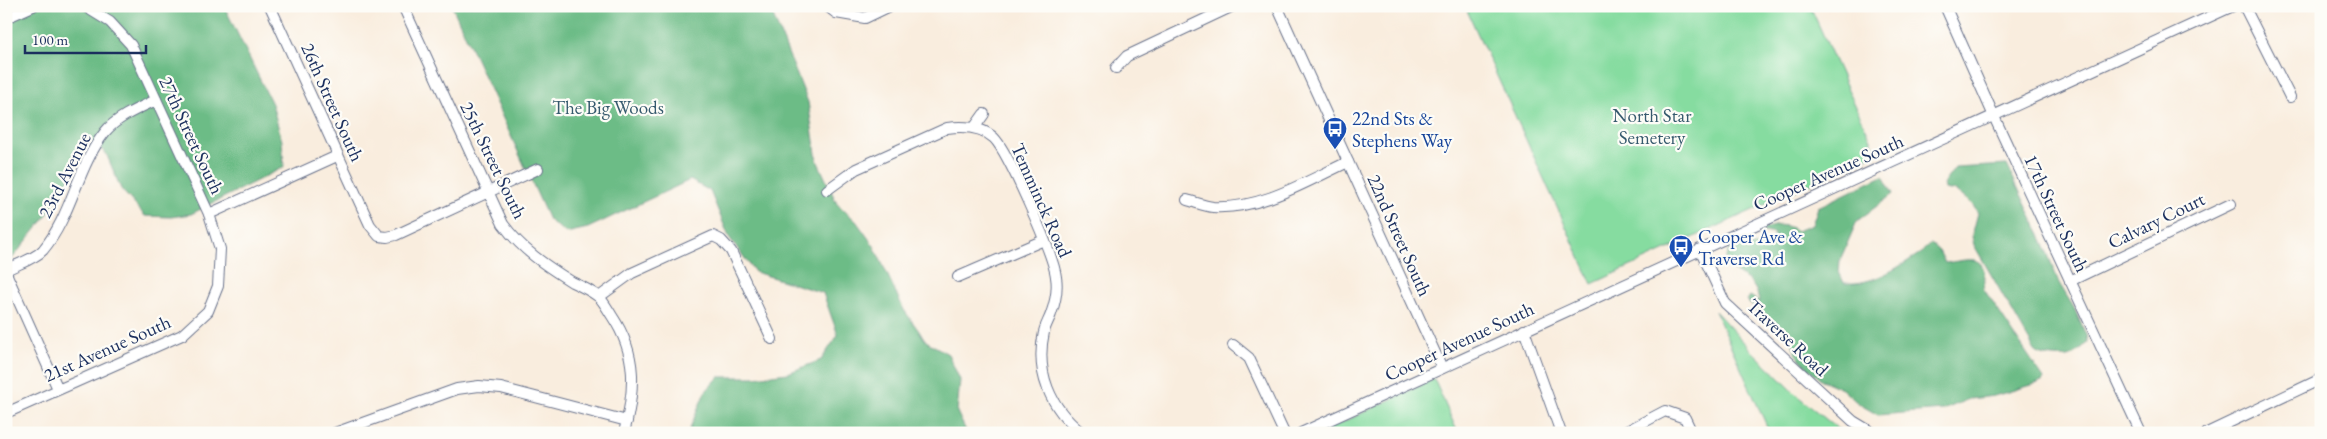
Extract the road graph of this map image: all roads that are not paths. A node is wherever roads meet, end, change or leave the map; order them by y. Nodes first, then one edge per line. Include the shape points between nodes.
1 (33, 6) edge
2 (84, 6) edge
3 (270, 6) edge
4 (403, 6) edge
5 (827, 6) edge
6 (890, 6) edge
7 (1232, 6) edge
8 (1277, 6) edge
9 (1945, 6) edge
10 (2233, 6) edge
11 (2244, 6) edge
12 (6, 18) edge
13 (1116, 68) dead end
14 (2290, 96) dead end
15 (156, 100) junction
16 (984, 114) dead end
17 (1994, 116) junction
18 (974, 128) junction
19 (337, 156) junction
20 (1348, 162) junction
21 (538, 169) dead end
22 (827, 190) dead end
23 (488, 193) junction
24 (1187, 200) dead end
25 (2231, 204) dead end
26 (209, 214) junction
27 (1044, 240) junction
28 (1700, 249) junction
29 (6, 271) edge
30 (958, 277) dead end
31 (2070, 281) junction
32 (599, 297) junction
33 (1524, 330) junction
34 (772, 339) dead end
35 (1233, 345) dead end
36 (1442, 368) junction
37 (2321, 379) edge
38 (58, 388) junction
39 (6, 413) edge
40 (627, 421) junction
41 (340, 432) edge
42 (624, 433) edge
43 (1082, 433) edge
44 (1284, 433) edge
45 (1301, 433) edge
46 (1562, 433) edge
47 (1623, 433) edge
48 (1692, 433) edge
49 (1873, 433) edge
50 (2141, 433) edge
51 (2207, 433) edge

1 - 12 street
2 - 15 street, 27th Street South via 110,22 131,46
3 - 19 street, 26th Street South
4 - 23 street, 25th Street South
5 - 6 street via 836,13 865,18
7 - 13 street via 1128,56
8 - 20 street, 22nd Street South
9 - 17 street, 17th Street South
10 - 17 street, Cooper Avenue South
11 - 14 street
15 - 26 street, 27th Street South
15 - 29 street, 23rd Avenue via 134,110 106,130 89,157 63,219 42,252
16 - 18 street
17 - 28 street, Cooper Avenue South
17 - 31 street, 17th Street South
18 - 22 street via 961,126 938,131 856,169
18 - 27 street, Temminck Road via 994,138 1004,151
19 - 23 street, 26th Street South via 370,225 379,236 388,237
19 - 26 street
20 - 24 street via 1268,199 1213,207
20 - 36 street, 22nd Street South
21 - 23 street
23 - 32 street, 25th Street South via 503,224 524,250
25 - 31 street, Calvary Court
26 - 38 street, 21st Avenue South via 220,249 218,286 208,311 182,335
27 - 30 street
27 - 43 street, Temminck Road via 1056,276 1055,302 1044,330 1041,353 1046,387 1058,409
28 - 33 street, Cooper Avenue South
28 - 49 street, Traverse Road via 1725,303 1853,421
29 - 38 street
31 - 50 street, 17th Street South
32 - 34 street via 632,273 713,236 731,252
32 - 40 street, 25th Street South via 617,322 628,346 633,388
33 - 36 street, Cooper Avenue South
33 - 46 street
35 - 44 street via 1249,358
36 - 45 street, Cooper Avenue South
37 - 51 street
38 - 39 street, 21st Avenue South
40 - 41 street via 501,388 479,386 457,390
40 - 42 street, 25th Street South
47 - 48 street via 1666,411 1685,418

